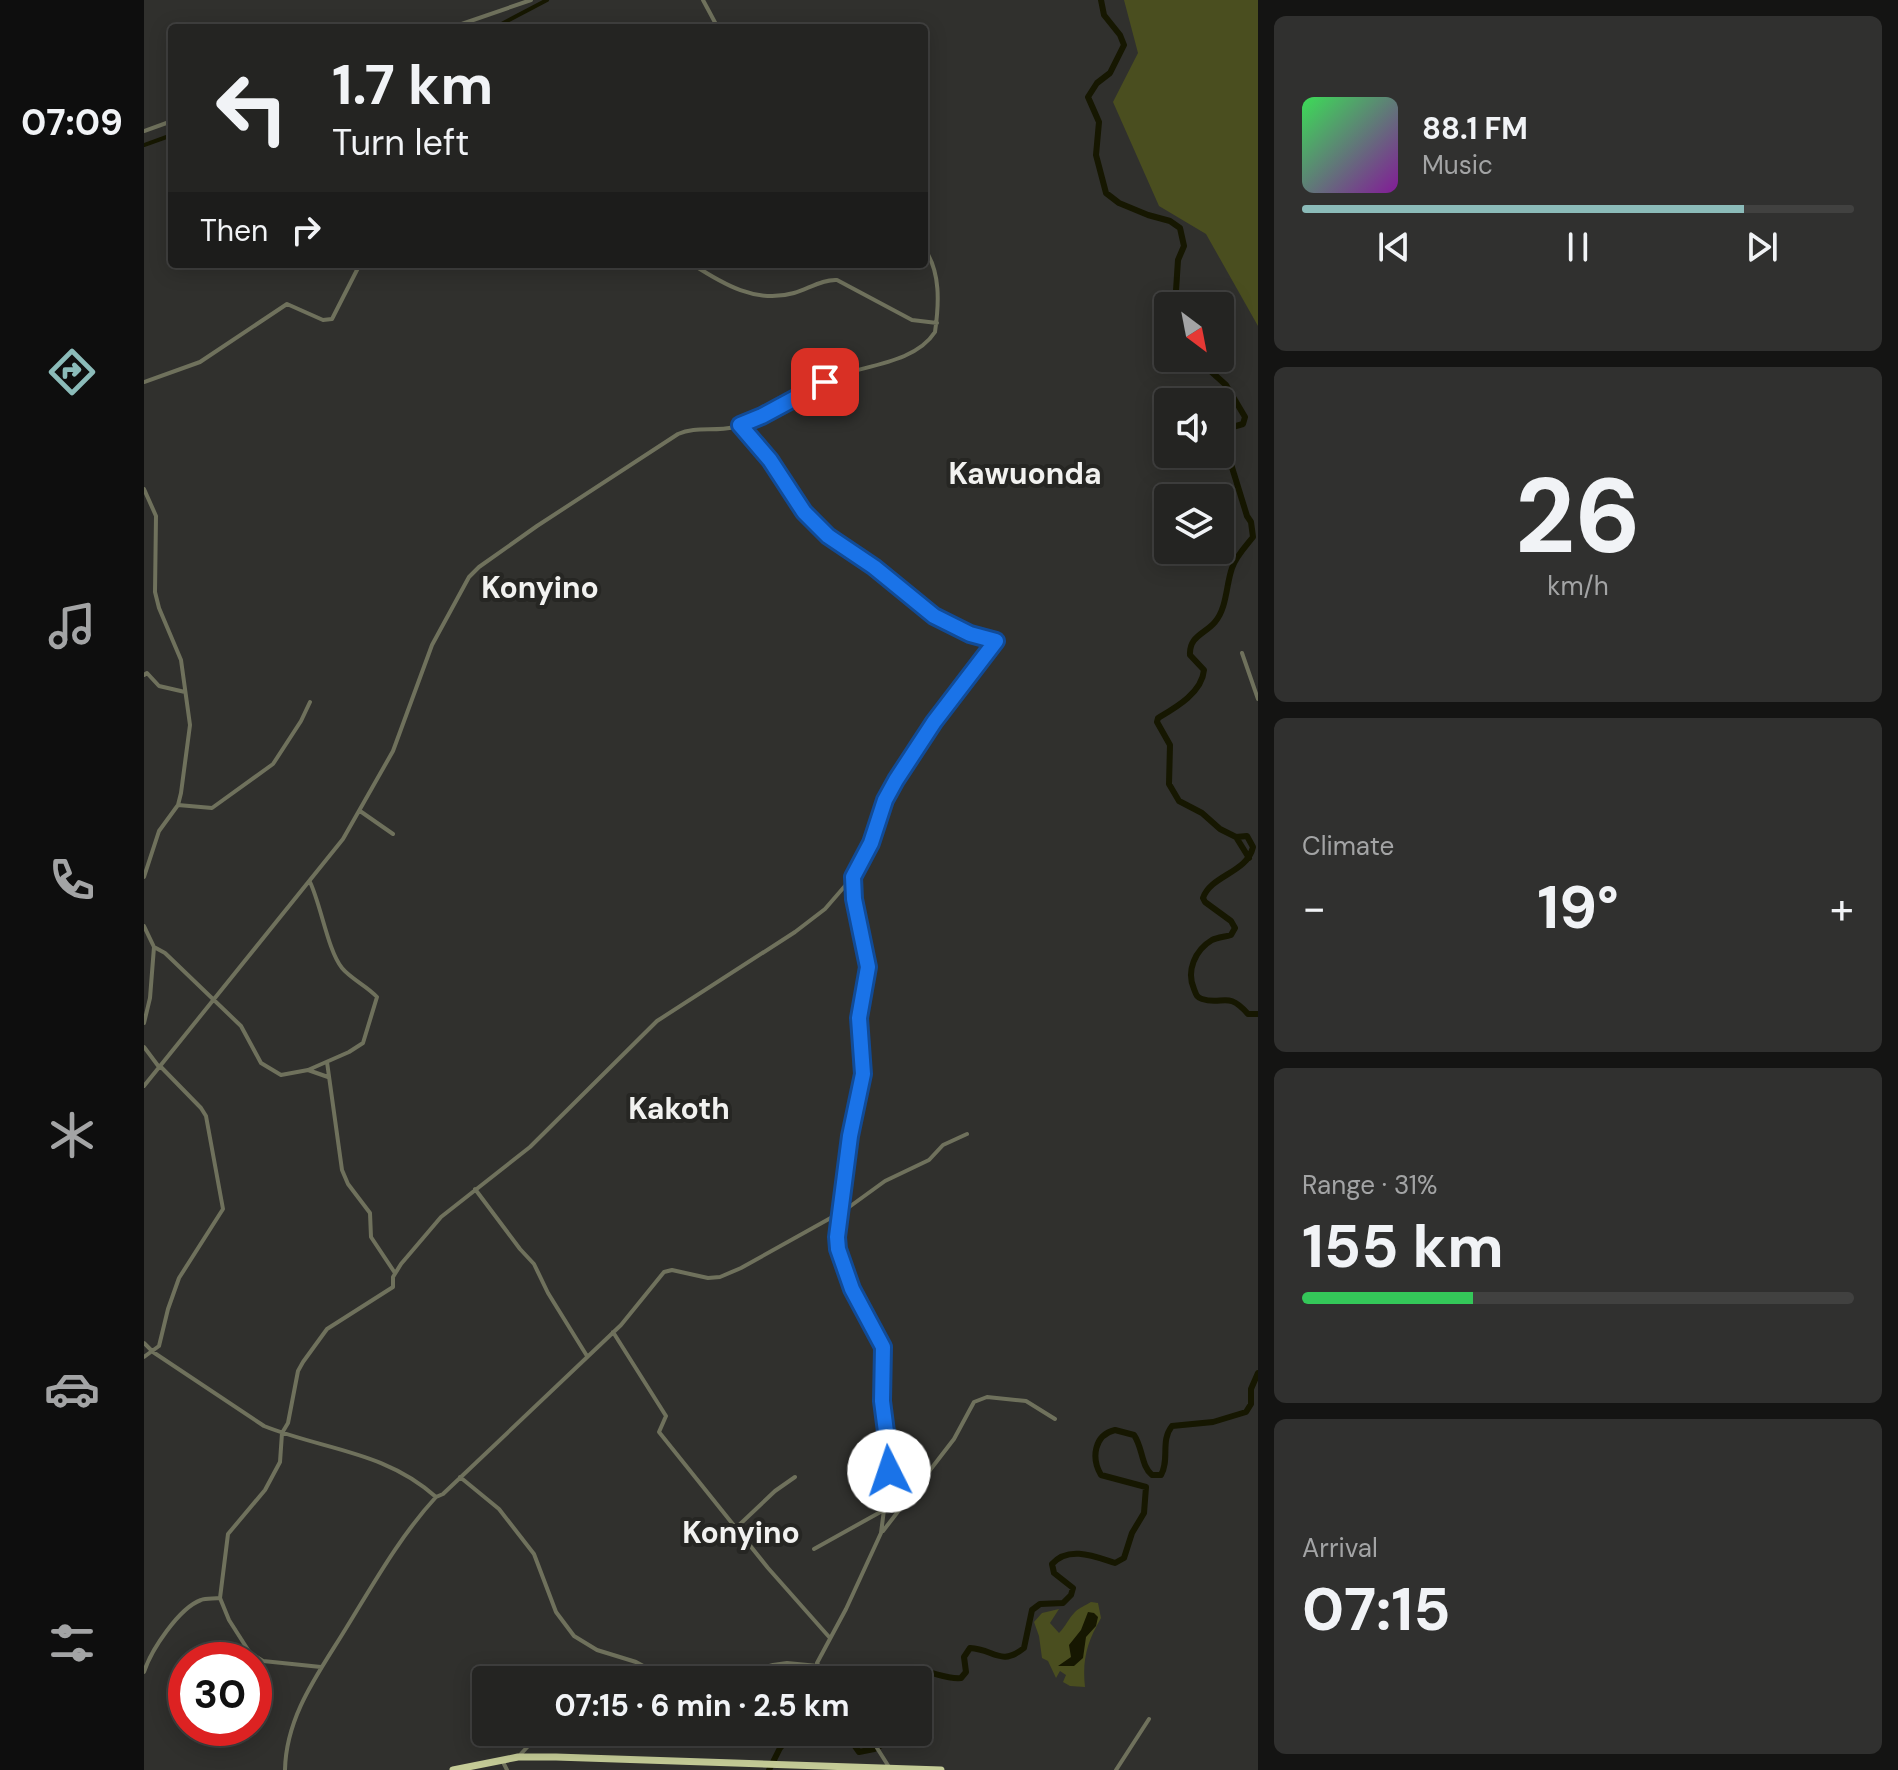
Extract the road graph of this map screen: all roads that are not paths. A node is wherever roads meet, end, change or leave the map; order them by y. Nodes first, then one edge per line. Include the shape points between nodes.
1 (531, 0) edge
2 (703, 0) edge
3 (462, 24) edge
4 (716, 24) edge
5 (168, 122) edge
6 (144, 131) edge
7 (928, 255) edge
8 (358, 268) edge
9 (699, 268) edge
10 (937, 323) junction
11 (144, 382) edge
12 (740, 425) junction
13 (144, 489) edge
14 (1242, 653) dead end
15 (144, 675) edge
16 (185, 692) junction
17 (1258, 699) edge
18 (310, 702) dead end
19 (178, 805) junction
20 (360, 811) junction
21 (393, 834) dead end
22 (144, 877) edge
23 (853, 877) junction
24 (310, 882) junction
25 (144, 926) edge
26 (154, 947) junction
27 (144, 967) edge
28 (152, 967) junction
29 (214, 999) junction
30 (144, 1023) edge
31 (144, 1047) edge
32 (327, 1062) junction
33 (160, 1068) junction
34 (308, 1070) junction
35 (329, 1078) junction
36 (144, 1086) edge
37 (967, 1134) dead end
38 (475, 1189) junction
39 (838, 1213) junction
40 (395, 1273) junction
41 (613, 1332) junction
42 (144, 1343) edge
43 (153, 1352) junction
44 (144, 1357) edge
45 (587, 1357) junction
46 (1055, 1419) dead end
47 (282, 1433) junction
48 (460, 1477) junction
49 (795, 1477) dead end
50 (436, 1497) junction
51 (884, 1510) junction
52 (737, 1527) junction
53 (881, 1533) junction
54 (814, 1549) dead end
55 (220, 1598) junction
56 (830, 1638) dead end
57 (643, 1666) edge
58 (769, 1666) edge
59 (818, 1666) joint
60 (321, 1667) junction
61 (144, 1672) edge
62 (1149, 1719) dead end
63 (528, 1746) edge
64 (876, 1746) edge
65 (518, 1757) junction
66 (664, 1759) junction
67 (502, 1760) junction
68 (893, 1769) edge
69 (285, 1770) edge
70 (453, 1770) edge
71 (507, 1770) edge
72 (663, 1770) edge
73 (941, 1770) edge
74 (1116, 1770) edge

1 - 3 street
2 - 4 street
5 - 6 street
7 - 10 street via 937,282
8 - 11 street via 332,319 287,304 200,362
9 - 10 street via 742,291 772,297 837,280 912,320
10 - 12 street via 932,336 909,352 835,377
12 - 20 street via 678,434 473,573 432,645 399,736
12 - 23 street via 828,536 934,616 996,641 896,780
13 - 16 street via 156,516 157,600 181,660
14 - 17 street
15 - 16 street via 159,686
16 - 19 street via 190,725
18 - 19 street via 273,764 212,808
19 - 22 street via 159,831
20 - 21 street
20 - 24 street
23 - 38 street via 795,932 657,1021 530,1147
23 - 39 street via 868,967 859,1018 863,1074
24 - 29 street
24 - 32 street via 341,967 377,997 363,1043
25 - 26 street
26 - 28 street
26 - 29 street
27 - 28 street
28 - 30 street
29 - 33 street
29 - 34 street via 241,1026 267,1068 281,1075
31 - 33 street
32 - 34 street
32 - 35 street
33 - 36 street
33 - 43 street via 206,1116 223,1209 179,1278
34 - 35 street
35 - 40 street via 342,1170 370,1213 371,1237
37 - 39 street
38 - 40 street via 441,1217
38 - 45 street via 534,1264
39 - 41 street via 720,1277 664,1272
39 - 51 street via 843,1265 884,1356 882,1401 889,1455
40 - 47 street via 390,1290 323,1334 298,1371
41 - 45 street
41 - 52 street via 666,1416 659,1432
42 - 43 street
43 - 44 street
43 - 47 street via 244,1414
45 - 48 street
46 - 53 street via 1026,1401 987,1397 974,1402 954,1439
47 - 50 street via 387,1464
47 - 55 street via 280,1462 272,1479 228,1534
48 - 50 street
48 - 57 street via 499,1509 534,1554 556,1612 574,1636
49 - 52 street
50 - 60 street via 398,1546
51 - 53 street
51 - 54 street
52 - 56 street
53 - 59 street
55 - 60 street via 255,1657
55 - 61 street via 196,1602 167,1629
58 - 59 street
60 - 69 street via 288,1740
62 - 74 street
63 - 65 street
64 - 68 street
65 - 66 highway
65 - 67 highway
66 - 68 highway
66 - 72 street
67 - 70 highway
67 - 71 street
68 - 73 highway

